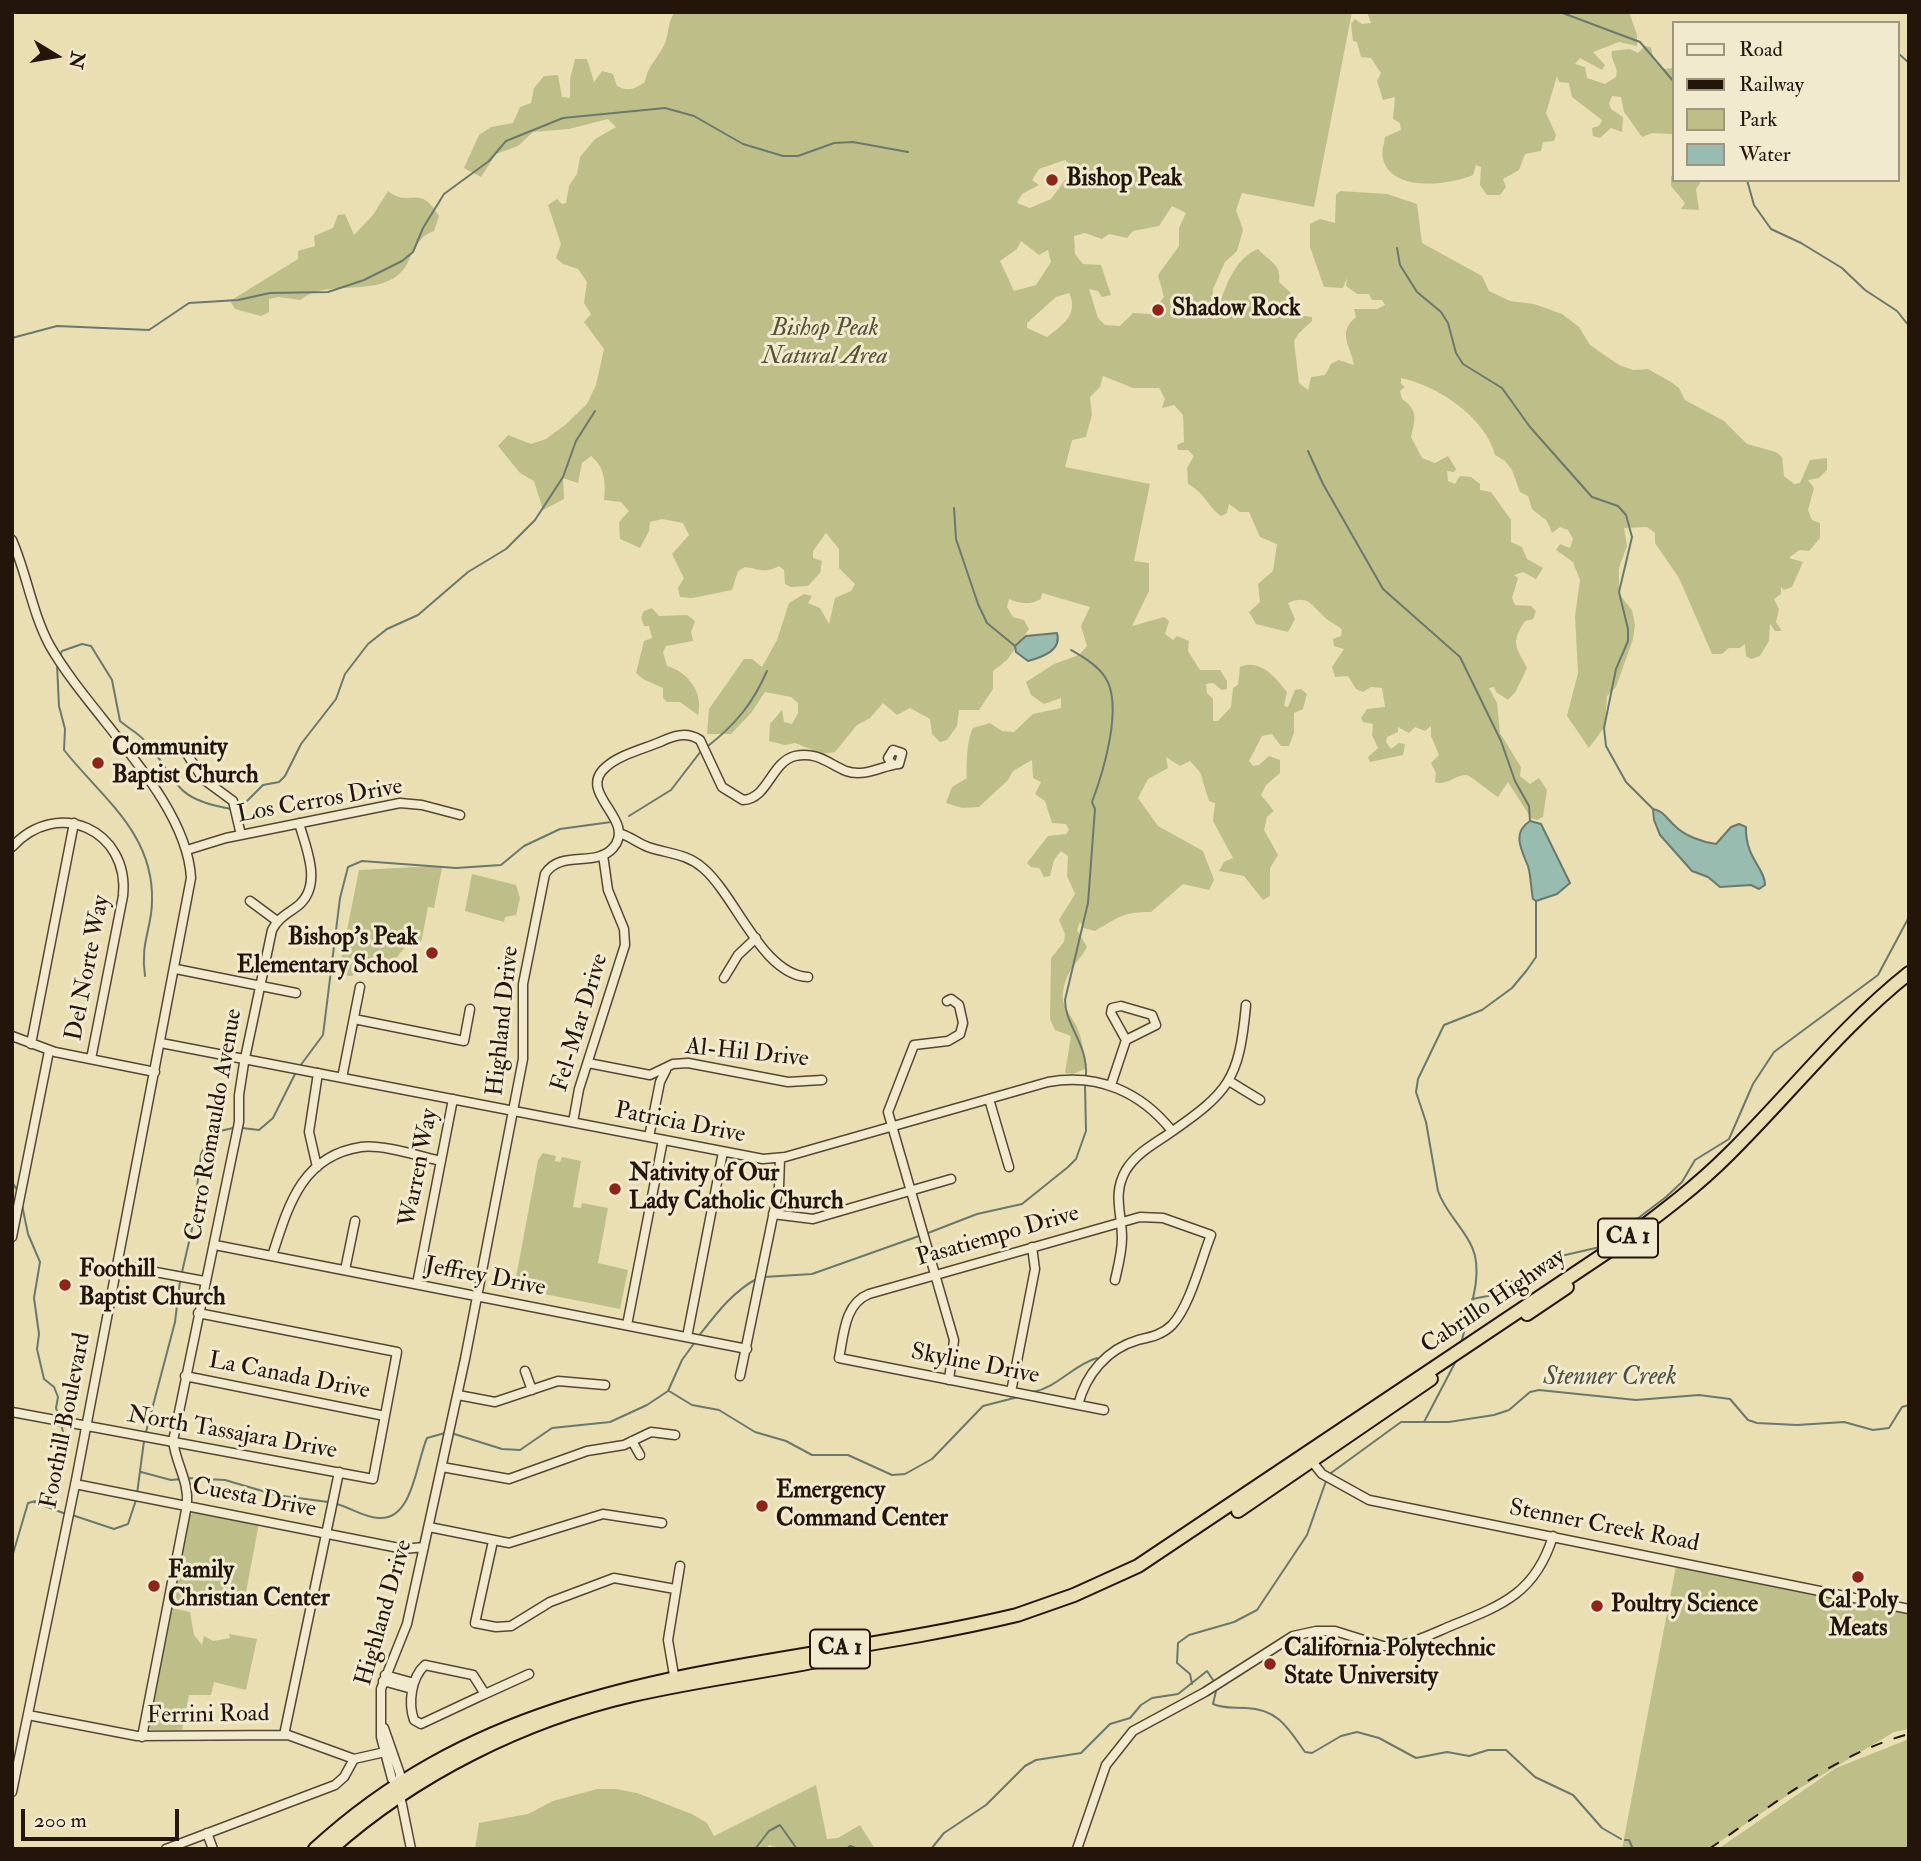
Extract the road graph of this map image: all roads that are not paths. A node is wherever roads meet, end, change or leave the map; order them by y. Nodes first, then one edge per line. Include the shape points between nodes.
1 (12, 540) edge
2 (187, 754) dead end
3 (891, 763) dead end
4 (460, 815) dead end
5 (74, 823) junction
6 (299, 823) junction
7 (619, 833) junction
8 (241, 835) junction
9 (12, 847) edge
10 (187, 850) junction
11 (603, 855) junction
12 (250, 901) dead end
13 (277, 920) junction
14 (756, 938) junction
15 (176, 969) junction
16 (1909, 973) edge
17 (808, 977) dead end
18 (724, 978) dead end
19 (1909, 984) edge
20 (260, 985) junction
21 (360, 987) dead end
22 (296, 993) dead end
23 (947, 1001) dead end
24 (1246, 1005) dead end
25 (470, 1009) dead end
26 (354, 1019) junction
27 (12, 1036) edge
28 (1126, 1040) junction
29 (161, 1043) junction
30 (31, 1044) junction
31 (49, 1051) junction
32 (91, 1059) junction
33 (244, 1059) junction
34 (588, 1063) junction
35 (667, 1069) junction
36 (155, 1072) junction
37 (318, 1073) junction
38 (342, 1078) junction
39 (822, 1080) dead end
40 (1229, 1081) junction
41 (1111, 1086) junction
42 (989, 1099) junction
43 (453, 1100) junction
44 (1260, 1100) dead end
45 (513, 1111) junction
46 (573, 1122) junction
47 (893, 1126) junction
48 (1172, 1131) junction
49 (649, 1137) junction
50 (663, 1140) junction
51 (723, 1152) junction
52 (780, 1158) junction
53 (441, 1161) junction
54 (317, 1167) junction
55 (1009, 1167) dead end
56 (951, 1179) dead end
57 (911, 1191) junction
58 (774, 1214) junction
59 (355, 1221) dead end
60 (1120, 1222) junction
61 (12, 1237) edge
62 (215, 1245) junction
63 (1032, 1247) junction
64 (272, 1256) junction
65 (118, 1265) junction
66 (345, 1270) junction
67 (935, 1275) junction
68 (1115, 1280) dead end
69 (204, 1281) junction
70 (417, 1284) junction
71 (477, 1296) junction
72 (198, 1313) junction
73 (627, 1325) junction
74 (687, 1337) junction
75 (747, 1349) junction
76 (839, 1358) joint
77 (525, 1371) dead end
78 (740, 1376) dead end
79 (185, 1377) junction
80 (949, 1380) junction
81 (606, 1385) dead end
82 (532, 1390) junction
83 (1011, 1392) junction
84 (458, 1395) junction
85 (1078, 1405) junction
86 (1104, 1410) dead end
87 (12, 1412) edge
88 (385, 1416) junction
89 (85, 1426) junction
90 (675, 1435) dead end
91 (173, 1441) junction
92 (632, 1441) junction
93 (640, 1455) dead end
94 (1309, 1457) junction
95 (442, 1467) junction
96 (339, 1472) junction
97 (75, 1484) junction
98 (187, 1505) junction
99 (662, 1523) dead end
100 (429, 1527) junction
101 (327, 1534) junction
102 (1553, 1536) junction
103 (493, 1541) junction
104 (424, 1547) junction
105 (680, 1566) dead end
106 (676, 1589) junction
107 (1909, 1609) edge
108 (520, 1622) junction
109 (526, 1631) dead end
110 (529, 1674) dead end
111 (384, 1678) junction
112 (676, 1683) junction
113 (413, 1686) junction
114 (485, 1694) junction
115 (28, 1715) junction
116 (380, 1716) junction
117 (284, 1735) junction
118 (142, 1737) junction
119 (385, 1752) junction
120 (354, 1759) junction
121 (399, 1790) junction
122 (12, 1791) edge
123 (207, 1833) junction
124 (166, 1849) edge
125 (213, 1849) edge
126 (315, 1849) edge
127 (331, 1849) edge
128 (411, 1849) edge
129 (1077, 1849) edge

1 - 10 street, Foothill Boulevard via 50,645 169,809
2 - 8 street via 203,779 233,801
3 - 7 street via 873,772 847,771 831,760 796,756 782,761 759,793 743,800 722,787 700,740 675,736 602,770 598,790
4 - 6 street, Los Cerros Drive via 406,803
5 - 9 street via 44,825
5 - 30 street
5 - 32 street, Del Norte Way via 107,842 123,877
6 - 8 street, Los Cerros Drive
6 - 13 street via 311,884 303,901
7 - 11 street via 614,847
7 - 14 street via 696,862 737,907
8 - 10 street, Los Cerros Drive
10 - 15 street, Foothill Boulevard via 191,887
11 - 34 street, Fel-Mar Drive via 608,890 626,940
11 - 45 street, Highland Drive via 558,862 545,874 523,984 523,1059
12 - 13 street
13 - 20 street, Cerro Romauldo Avenue
14 - 17 street via 785,971
14 - 18 street
15 - 20 street
15 - 29 street, Foothill Boulevard
16 - 94 highway, Cabrillo Highway / CA 1 via 1878,998 1730,1154 1678,1201
19 - 94 highway, Cabrillo Highway / CA 1 via 1865,1020 1737,1155 1663,1221
20 - 22 street
20 - 33 street, Cerro Romauldo Avenue
21 - 26 street
23 - 47 street via 959,1005 963,1030 948,1041 914,1045 890,1103
24 - 40 street via 1241,1053
25 - 26 street via 464,1041
26 - 38 street
27 - 30 street
28 - 28 street via 1153,1028 1156,1021 1152,1015 1135,1008 1112,1008
28 - 41 street
29 - 33 street, Patricia Drive
29 - 36 street, Foothill Boulevard
30 - 31 street
31 - 32 street
31 - 61 street
32 - 36 street
33 - 37 street, Patricia Drive
33 - 62 street, Cerro Romauldo Avenue via 239,1122
34 - 35 street, Al-Hil Drive via 650,1075
34 - 46 street, Fel-Mar Drive
35 - 39 street, Al-Hil Drive via 688,1063 788,1082
35 - 49 street
36 - 65 street, Foothill Boulevard
37 - 38 street, Patricia Drive
37 - 54 street via 309,1132
38 - 43 street, Patricia Drive
40 - 44 street
40 - 48 street via 1214,1100
41 - 42 street, Patricia Drive via 1090,1080 1055,1081
41 - 48 street, Patricia Drive via 1145,1103
42 - 47 street, Patricia Drive
42 - 55 street
43 - 45 street, Patricia Drive
43 - 53 street, Warren Way
45 - 46 street, Patricia Drive
45 - 71 street, Highland Drive
46 - 49 street, Patricia Drive
47 - 52 street, Patricia Drive
47 - 57 street
48 - 60 street via 1126,1170 1118,1193
49 - 50 street, Patricia Drive
50 - 51 street, Patricia Drive
50 - 73 street
51 - 52 street, Patricia Drive
51 - 74 street
52 - 58 street
53 - 54 street via 362,1147
53 - 70 street, Warren Way
54 - 64 street via 296,1190
56 - 57 street
57 - 58 street via 813,1219
57 - 67 street
58 - 75 street
59 - 66 street
60 - 63 street, Pasatiempo Drive
60 - 68 street via 1122,1244
60 - 85 street, Pasatiempo Drive via 1155,1216 1211,1235 1175,1321 1160,1334 1109,1354 1089,1377
62 - 64 street, Jeffrey Drive
62 - 69 street, Cerro Romauldo Avenue
63 - 67 street, Pasatiempo Drive
63 - 83 street via 1035,1269
64 - 66 street, Jeffrey Drive
65 - 69 street
65 - 89 street, Foothill Boulevard
66 - 70 street, Jeffrey Drive
67 - 76 street, Pasatiempo Drive via 857,1300 849,1310
67 - 80 street via 954,1340
69 - 72 street, Cerro Romauldo Avenue
70 - 71 street, Jeffrey Drive
71 - 73 street, Jeffrey Drive
71 - 84 street, Highland Drive
72 - 79 street, Cerro Romauldo Avenue
72 - 88 street via 397,1352
73 - 74 street, Jeffrey Drive
74 - 75 street, Jeffrey Drive
75 - 78 street
76 - 80 street, Skyline Drive
77 - 82 street
79 - 88 street, La Canada Drive
79 - 91 street, Cerro Romauldo Avenue
80 - 83 street, Skyline Drive
81 - 82 street via 564,1380
82 - 84 street via 495,1402
83 - 85 street, Skyline Drive
84 - 95 street, Highland Drive
85 - 86 street, Skyline Drive
87 - 89 street, North Tassajara Drive
88 - 96 street, North Tassajara Drive via 373,1479
89 - 91 street, North Tassajara Drive
89 - 97 street, Foothill Boulevard
90 - 92 street via 651,1432
91 - 96 street, North Tassajara Drive
91 - 98 street, Cerro Romauldo Avenue via 186,1478
92 - 93 street
92 - 95 street via 587,1451 509,1479
94 - 102 street, Stenner Creek Road via 1322,1474 1369,1500
94 - 112 highway, CA 1 via 1160,1553 1050,1604 972,1626
95 - 100 street, Highland Drive
96 - 101 street
97 - 98 street, Cuesta Drive
97 - 115 street, Foothill Boulevard
98 - 101 street, Cuesta Drive
98 - 118 street, Cerro Romauldo Avenue
99 - 103 street via 603,1514 519,1542
100 - 103 street
100 - 104 street, Highland Drive
101 - 104 street, Cuesta Drive via 404,1549
101 - 117 street
102 - 107 street, Stenner Creek Road
102 - 129 street via 1537,1574 1521,1592 1497,1607 1397,1646 1335,1631 1293,1636 1133,1731 1106,1765
103 - 108 street via 475,1623 503,1627
104 - 111 street, Highland Drive via 407,1624
105 - 106 street
106 - 108 street via 609,1579 550,1602
106 - 112 street via 668,1640
108 - 109 street
110 - 114 street
111 - 113 street
111 - 116 street, Highland Drive
112 - 121 highway, CA 1 via 539,1725
113 - 114 street via 425,1665 473,1675
113 - 114 street via 410,1710 421,1724
115 - 118 street, Ferrini Road
115 - 122 street, Foothill Boulevard
116 - 119 street, Highland Drive
116 - 121 street, Highland Drive via 400,1774
117 - 118 street, Ferrini Road
117 - 120 street, Ferrini Road
119 - 120 street
119 - 121 street, Highland Drive
120 - 123 street via 335,1785
121 - 126 highway, CA 1
121 - 127 highway, CA 1
121 - 128 street, Highland Drive
123 - 124 street
123 - 125 street

